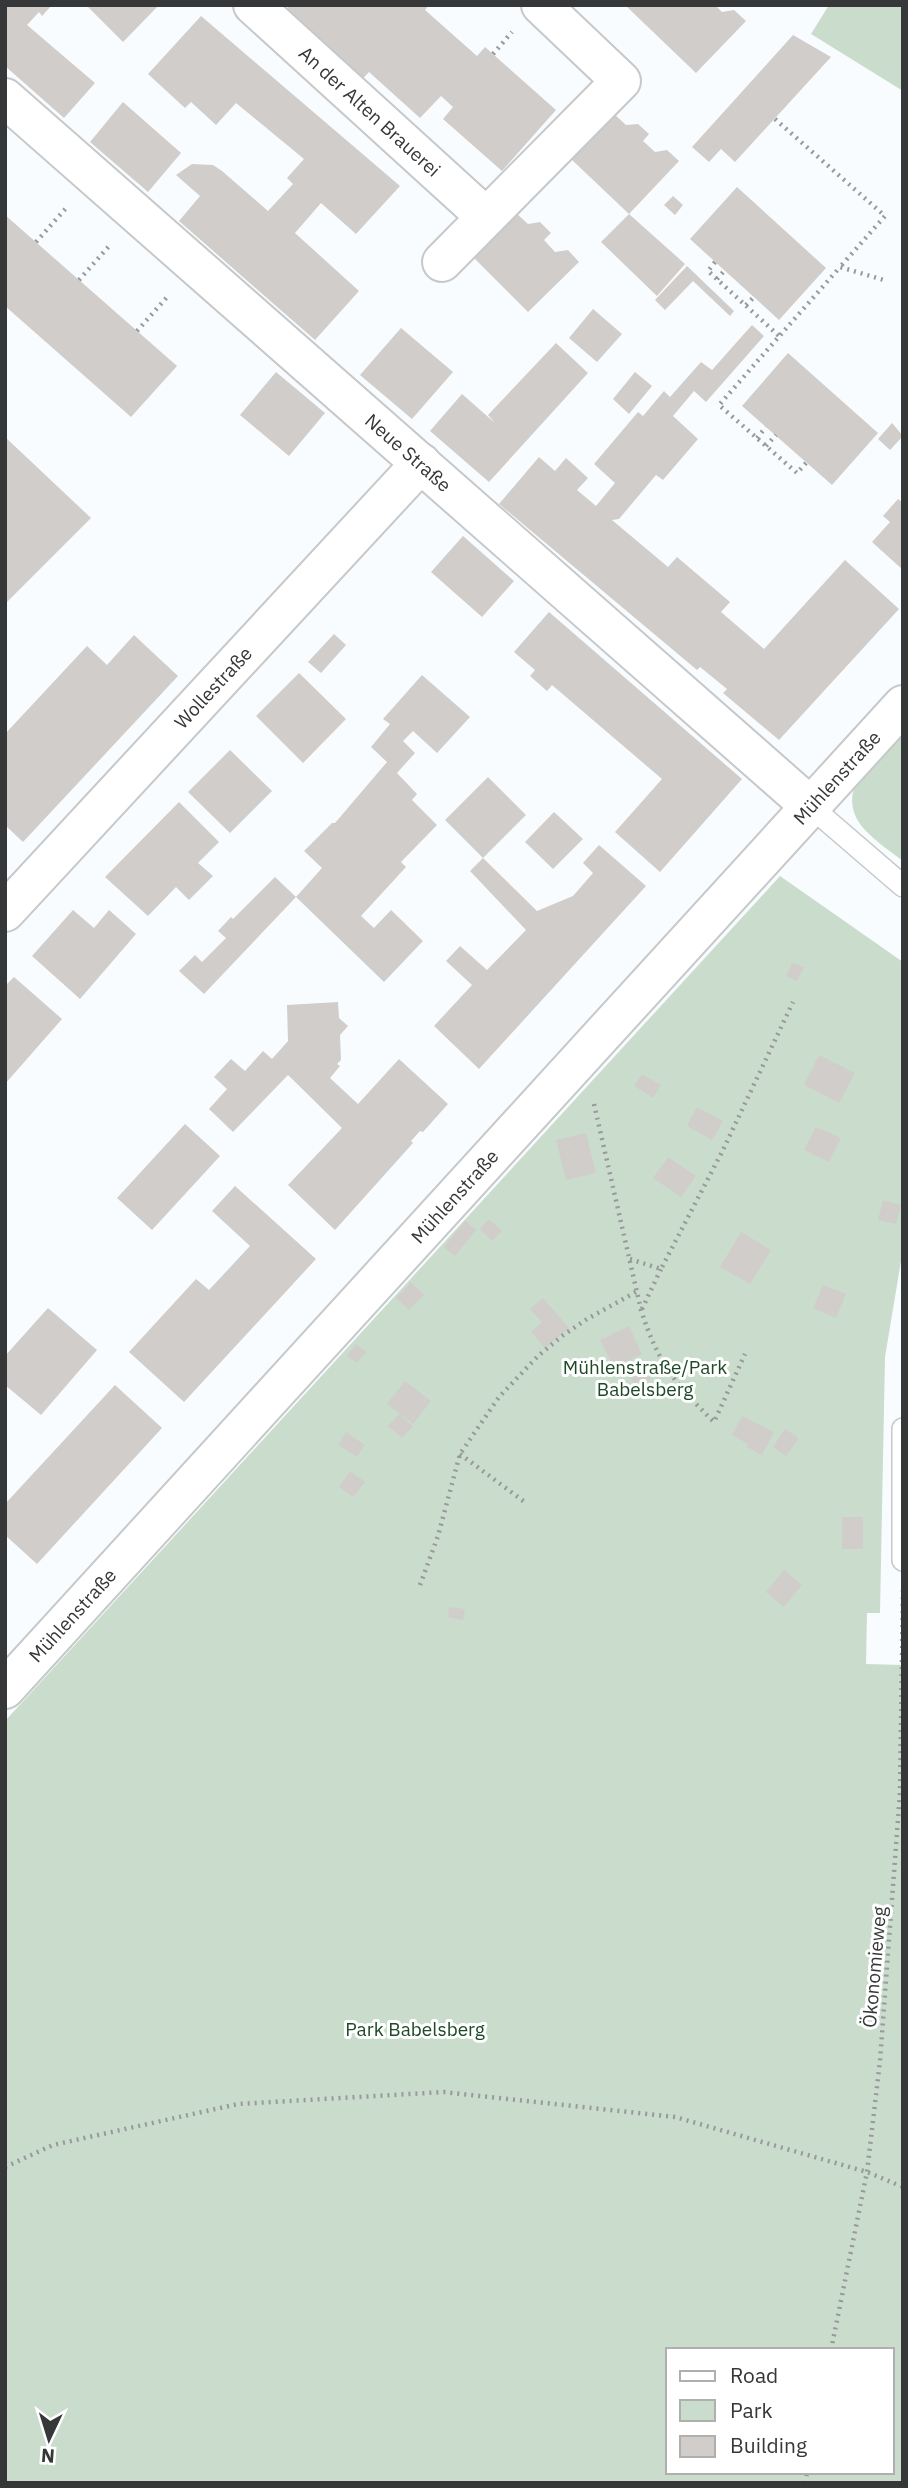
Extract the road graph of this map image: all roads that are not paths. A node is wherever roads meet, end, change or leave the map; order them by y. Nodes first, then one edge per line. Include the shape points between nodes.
1 (253, 5) edge
2 (541, 5) edge
3 (5, 98) edge
4 (486, 217) junction
5 (442, 262) dead end
6 (421, 463) junction
7 (903, 705) edge
8 (810, 806) junction
9 (903, 886) edge
10 (5, 912) edge
11 (903, 1429) edge
12 (903, 1560) edge
13 (5, 1689) edge

1 - 4 street, An der Alten Brauerei
2 - 4 street via 621,81
3 - 6 street, Neue Straße
4 - 5 street
6 - 8 street, Neue Straße
6 - 10 street, Wollestraße
7 - 8 street, Mühlenstraße
8 - 9 lane
8 - 13 street, Mühlenstraße
11 - 12 lane

